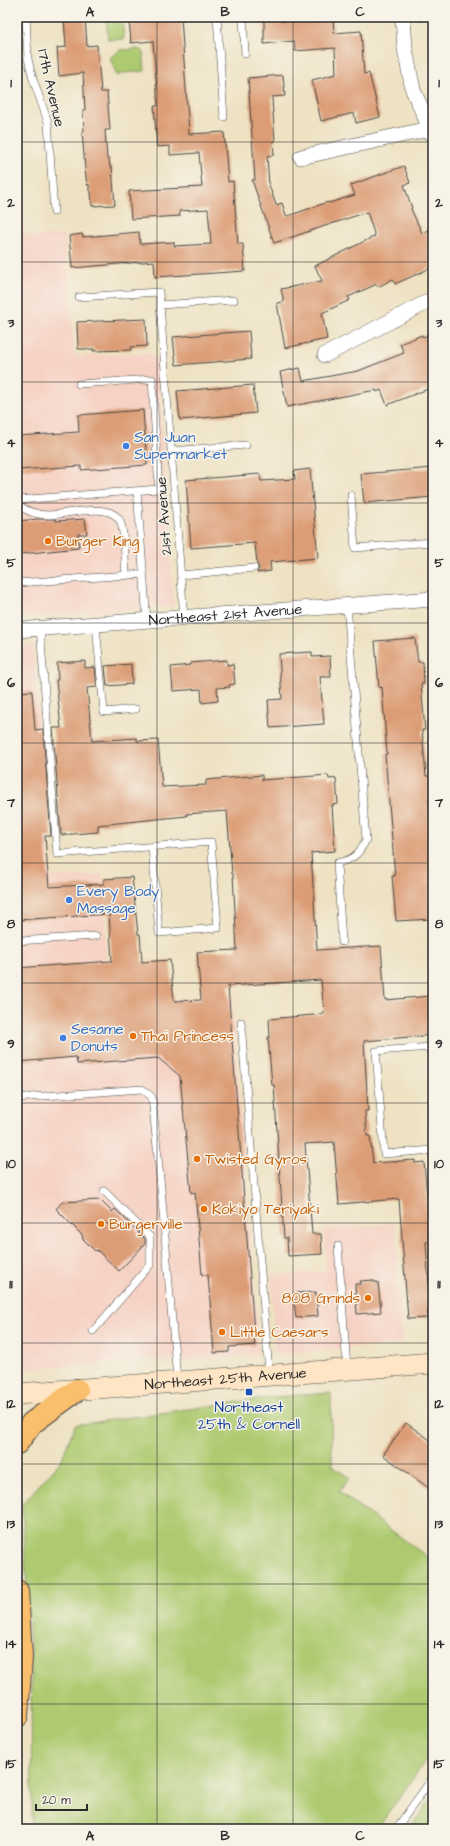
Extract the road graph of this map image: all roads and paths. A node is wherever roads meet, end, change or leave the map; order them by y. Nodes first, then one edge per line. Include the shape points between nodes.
1 (26, 17) edge
2 (216, 17) edge
3 (243, 17) edge
4 (403, 17) edge
5 (433, 19) edge
6 (420, 20) dead end
7 (245, 54) dead end
8 (224, 117) dead end
9 (432, 131) edge
10 (301, 156) dead end
11 (54, 212) dead end
12 (78, 297) dead end
13 (433, 299) edge
14 (234, 300) dead end
15 (160, 305) junction
16 (325, 355) dead end
17 (79, 384) dead end
18 (246, 445) dead end
19 (172, 451) junction
20 (137, 491) junction
21 (351, 496) dead end
22 (17, 500) edge
23 (17, 504) edge
24 (433, 542) edge
25 (254, 568) dead end
26 (143, 574) junction
27 (181, 575) junction
28 (126, 576) junction
29 (17, 583) edge
30 (433, 599) edge
31 (347, 605) junction
32 (184, 618) junction
33 (147, 621) junction
34 (96, 625) junction
35 (40, 628) junction
36 (17, 630) edge
37 (136, 709) dead end
38 (152, 847) junction
39 (96, 936) dead end
40 (17, 942) edge
41 (342, 942) dead end
42 (241, 1022) dead end
43 (433, 1063) edge
44 (17, 1098) edge
45 (433, 1150) edge
46 (104, 1191) dead end
47 (338, 1246) dead end
48 (93, 1332) dead end
49 (433, 1363) edge
50 (347, 1370) junction
51 (269, 1376) junction
52 (177, 1382) junction
53 (77, 1390) junction
54 (17, 1394) edge
55 (17, 1443) edge
56 (17, 1591) edge
57 (17, 1716) edge
58 (433, 1777) edge
59 (396, 1829) edge

1 - 11 lane, 17th Avenue via 28,59 48,122
2 - 8 lane
3 - 7 lane
4 - 9 street via 405,49 413,90
5 - 6 path
9 - 10 street
12 - 15 lane, 21st Avenue via 159,292
13 - 16 street
14 - 15 lane
15 - 19 lane, 21st Avenue
17 - 20 lane via 152,379 160,489
18 - 19 lane
19 - 27 lane, 21st Avenue
20 - 22 lane
20 - 26 lane
21 - 24 lane via 355,548
23 - 28 lane via 34,514 103,510 115,515 122,526
25 - 27 lane
26 - 28 lane
26 - 33 lane
27 - 32 lane, 21st Avenue
28 - 29 lane
30 - 31 street, Northeast 21st Avenue
31 - 32 street, Northeast 21st Avenue
31 - 41 lane via 366,840 359,854 337,863
32 - 33 street, Northeast 21st Avenue
33 - 34 street, Northeast 21st Avenue
34 - 35 street, Northeast 21st Avenue
34 - 37 lane via 104,712
35 - 36 street, Northeast 21st Avenue
35 - 38 lane via 57,854
38 - 38 lane via 211,842 218,928 159,933
39 - 40 lane
42 - 51 lane
43 - 45 lane via 432,1046 376,1051 384,1154
44 - 52 lane via 142,1089 152,1097
46 - 48 lane via 150,1237 150,1265
47 - 50 lane
49 - 50 main road, Northeast 25th Avenue
50 - 51 main road, Northeast 25th Avenue
51 - 52 main road, Northeast 25th Avenue
52 - 53 main road, Northeast 25th Avenue
53 - 54 main road, Northeast 25th Avenue
53 - 55 highway via 32,1423
56 - 57 highway via 20,1656
58 - 59 lane

